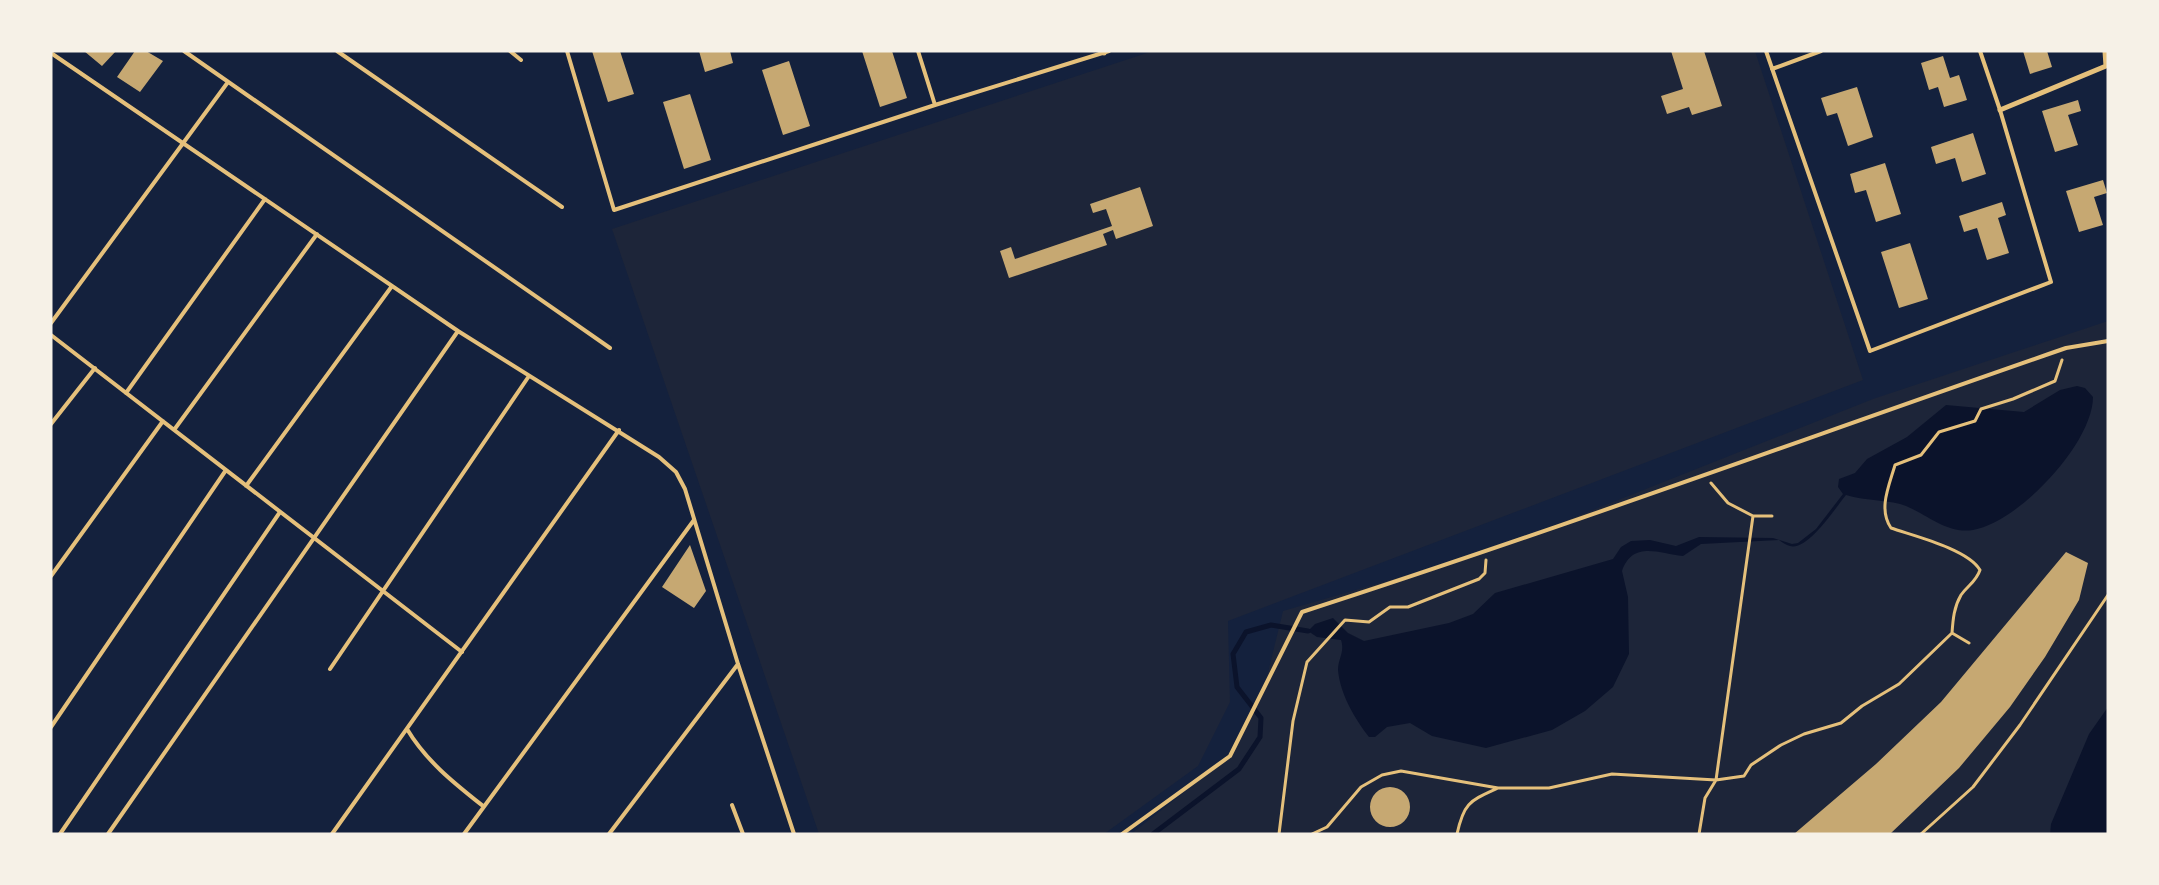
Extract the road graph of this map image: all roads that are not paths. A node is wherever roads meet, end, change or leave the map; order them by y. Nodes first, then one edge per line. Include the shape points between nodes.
1 (184, 51) edge
2 (337, 51) edge
3 (510, 51) edge
4 (567, 51) edge
5 (918, 51) edge
6 (1766, 51) edge
7 (1821, 51) edge
8 (1980, 51) edge
9 (2105, 51) edge
10 (1106, 52) edge
11 (51, 53) edge
12 (521, 60) dead end
13 (1772, 69) junction
14 (228, 82) junction
15 (935, 105) junction
16 (2000, 110) junction
17 (183, 143) junction
18 (265, 199) junction
19 (562, 207) dead end
20 (317, 234) junction
21 (392, 286) junction
22 (51, 322) edge
23 (458, 331) junction
24 (51, 334) edge
25 (2108, 341) edge
26 (610, 348) dead end
27 (94, 368) junction
28 (529, 376) junction
29 (126, 393) junction
30 (163, 421) junction
31 (51, 424) edge
32 (174, 430) junction
33 (619, 430) junction
34 (226, 470) junction
35 (246, 486) junction
36 (280, 512) junction
37 (694, 520) junction
38 (313, 537) junction
39 (51, 576) edge
40 (382, 590) junction
41 (462, 652) junction
42 (738, 664) junction
43 (330, 669) dead end
44 (51, 727) edge
45 (407, 729) junction
46 (732, 805) dead end
47 (483, 806) junction
48 (60, 834) edge
49 (108, 834) edge
50 (332, 834) edge
51 (464, 834) edge
52 (609, 834) edge
53 (743, 834) edge
54 (794, 834) edge
55 (1122, 834) edge

1 - 14 lane
2 - 19 lane
3 - 12 lane
4 - 15 lane via 614,210
5 - 15 lane
6 - 13 lane
7 - 13 lane
8 - 16 lane
9 - 16 street via 2106,66
10 - 15 lane
11 - 17 lane
13 - 16 lane via 1870,351 2051,282
14 - 17 lane
14 - 26 lane
17 - 18 lane
17 - 22 lane
18 - 20 lane
18 - 29 lane
20 - 21 lane
20 - 32 lane
21 - 23 lane
21 - 35 lane
23 - 28 lane
23 - 38 lane
24 - 27 lane
25 - 55 lane via 2066,348 1486,552 1302,612 1230,756
27 - 29 lane
27 - 31 lane
28 - 33 lane
28 - 40 lane
29 - 30 lane
30 - 32 lane
30 - 39 lane
32 - 34 lane
33 - 37 lane via 676,472
33 - 41 lane
34 - 35 lane
34 - 44 lane
35 - 36 lane
36 - 38 lane
36 - 48 lane
37 - 42 lane
37 - 47 lane
38 - 40 lane
38 - 49 lane
40 - 41 lane
40 - 43 lane
41 - 45 lane
42 - 52 lane
42 - 54 lane
45 - 47 lane via 430,761
45 - 50 lane
46 - 53 lane
47 - 51 lane

